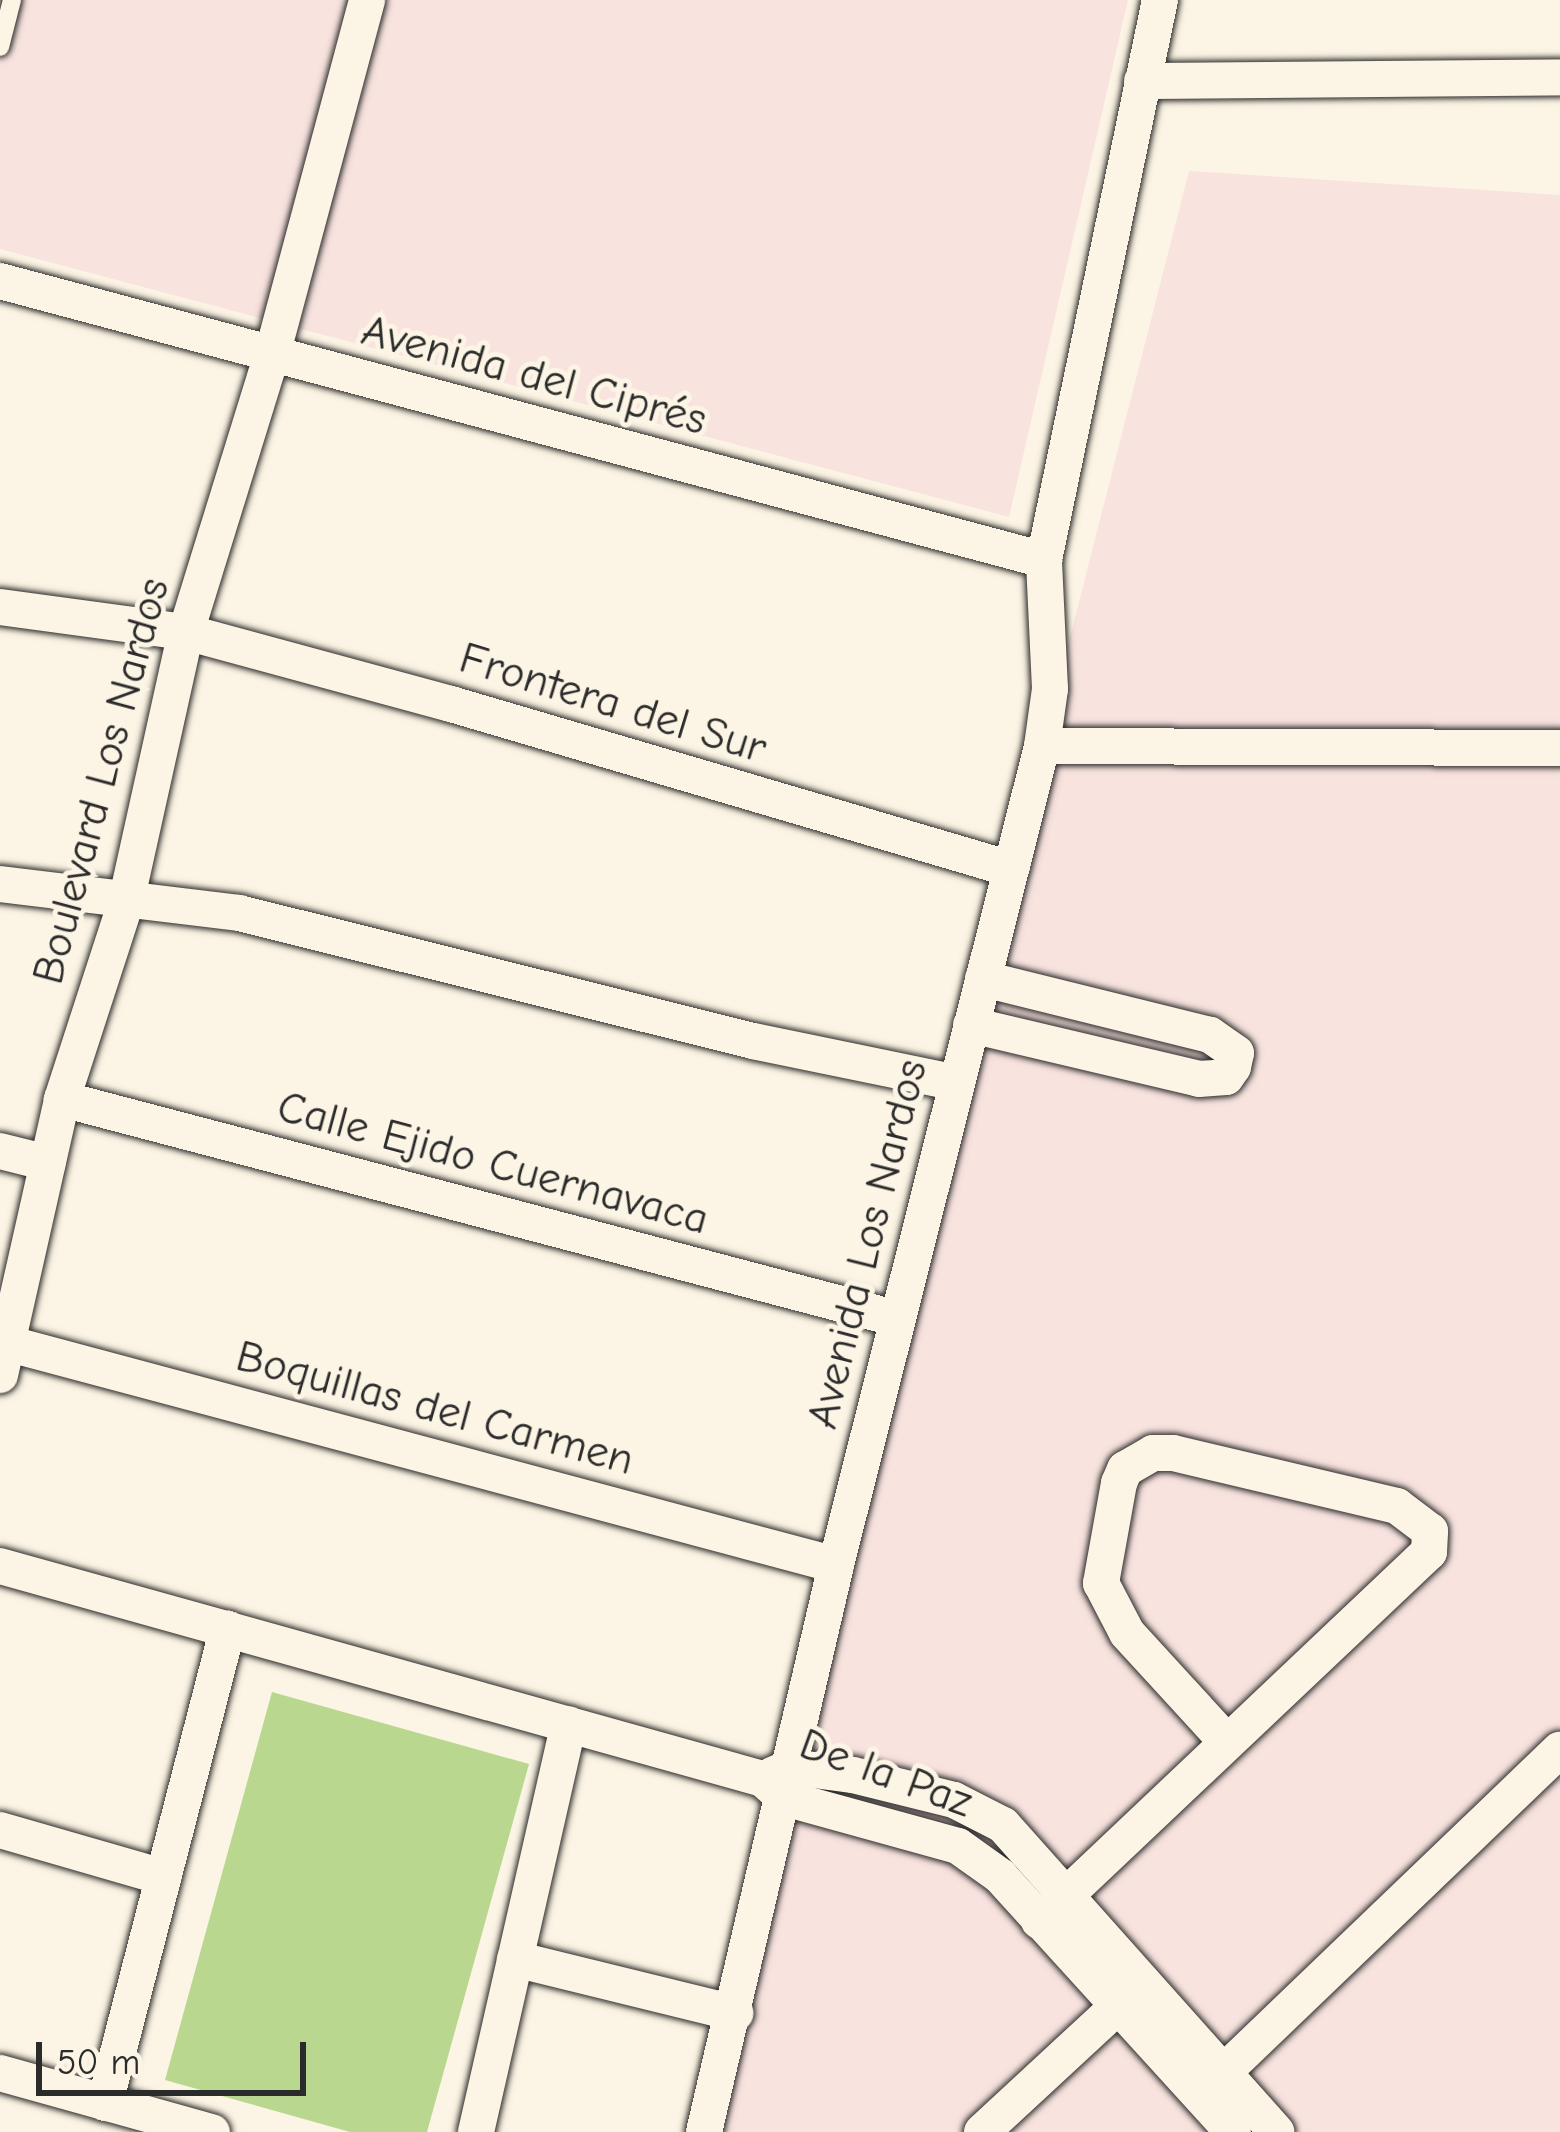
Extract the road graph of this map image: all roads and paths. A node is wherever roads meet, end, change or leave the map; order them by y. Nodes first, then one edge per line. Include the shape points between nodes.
1 (12, 0) edge
2 (367, 0) edge
3 (1160, 0) edge
4 (0, 47) edge
5 (1560, 77) edge
6 (1142, 81) junction
7 (0, 281) edge
8 (272, 355) junction
9 (1044, 560) junction
10 (0, 607) edge
11 (186, 632) junction
12 (1042, 746) junction
13 (1560, 748) edge
14 (1011, 869) junction
15 (0, 884) edge
16 (126, 902) junction
17 (983, 979) junction
18 (971, 1025) junction
19 (957, 1083) junction
20 (62, 1099) junction
21 (0, 1151) edge
22 (48, 1162) junction
23 (898, 1319) junction
24 (5, 1359) edge
25 (836, 1565) junction
26 (0, 1566) edge
27 (228, 1629) junction
28 (568, 1724) junction
29 (1227, 1742) junction
30 (1560, 1750) edge
31 (779, 1781) junction
32 (0, 1830) edge
33 (164, 1877) junction
34 (1067, 1894) junction
35 (1039, 1921) junction
36 (515, 1959) junction
37 (1131, 1995) junction
38 (736, 2013) junction
39 (0, 2073) edge
40 (1211, 2084) junction
41 (105, 2102) junction
42 (212, 2132) edge
43 (476, 2132) edge
44 (704, 2132) edge
45 (982, 2132) edge
46 (1233, 2132) edge
47 (1277, 2132) edge

1 - 4 lane
2 - 8 street, Boulevard Los Nardos
3 - 6 street, Avenida Los Nardos
5 - 6 street
6 - 9 street, Avenida Los Nardos
7 - 8 street, Avenida del Ciprés
8 - 9 street, Avenida del Ciprés
8 - 11 street, Boulevard Los Nardos
9 - 12 street, Avenida Los Nardos via 1050,688
10 - 11 street, Frontera del Sur
11 - 14 street, Frontera del Sur
11 - 16 street, Boulevard Los Nardos
12 - 13 street
12 - 14 street, Avenida Los Nardos
14 - 17 street, Avenida Los Nardos
15 - 16 street
16 - 19 street via 259,918
16 - 20 street, Boulevard Los Nardos
17 - 18 street, Avenida Los Nardos
17 - 18 street via 1210,1035 1236,1053 1233,1067 1216,1080 1199,1079
18 - 19 street, Avenida Los Nardos
19 - 23 street, Avenida Los Nardos
20 - 22 street, Boulevard Los Nardos
20 - 23 street, Calle Ejido Cuernavaca
21 - 22 street
22 - 24 street, Boulevard Los Nardos
23 - 25 street, Avenida Los Nardos
24 - 25 street, Boquillas del Carmen
25 - 31 street, Avenida Los Nardos
26 - 27 street
27 - 28 street
27 - 33 street
28 - 31 street
28 - 36 street
29 - 29 street via 1420,1566 1430,1531 1397,1506 1154,1453 1125,1469 1119,1483 1101,1583 1127,1633
29 - 34 street
30 - 40 street
31 - 34 street, De la Paz via 853,1775 981,1810
31 - 35 street, De la Paz via 958,1846 1000,1876
31 - 38 street, Avenida Los Nardos
32 - 33 street
33 - 41 street
34 - 35 street
34 - 37 street, De la Paz
35 - 37 street, De la Paz
36 - 38 street
36 - 43 street
37 - 40 street, De la Paz
37 - 45 street
38 - 44 street, Avenida Los Nardos
39 - 41 street
40 - 46 street, De la Paz
40 - 47 street, De la Paz
41 - 42 street

